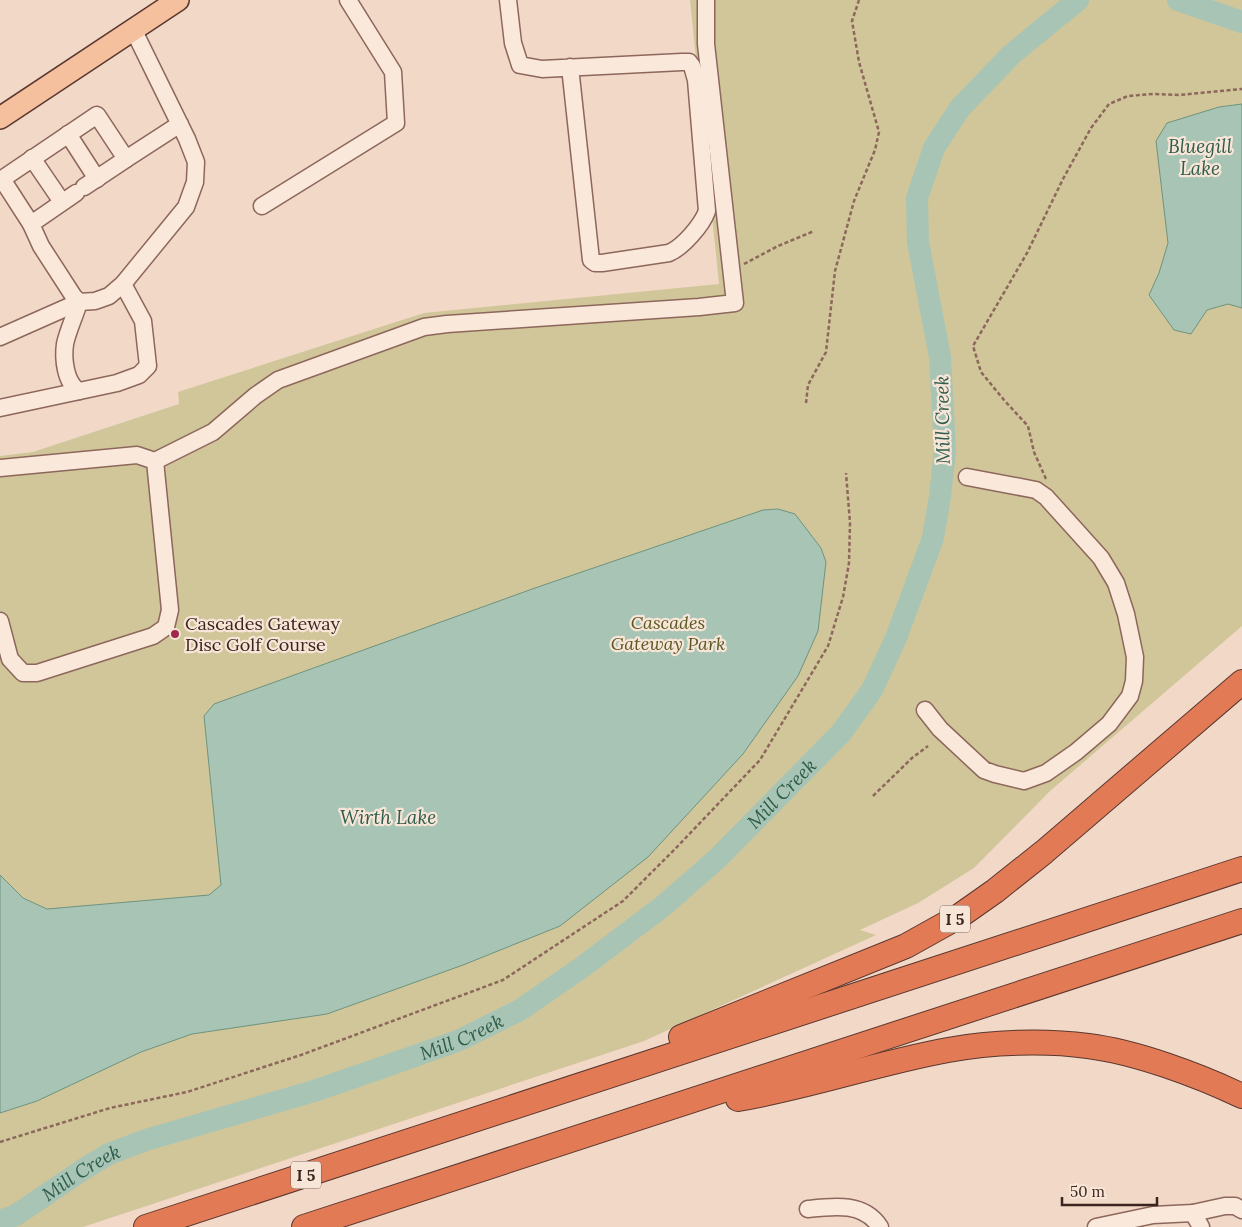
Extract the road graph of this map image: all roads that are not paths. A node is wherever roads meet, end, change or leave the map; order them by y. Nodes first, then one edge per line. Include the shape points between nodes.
1 (178, 0) edge
2 (348, 0) edge
3 (508, 0) edge
4 (706, 0) edge
5 (133, 29) junction
6 (570, 68) junction
7 (0, 118) edge
8 (180, 124) junction
9 (68, 134) junction
10 (32, 158) junction
11 (126, 159) junction
12 (86, 186) junction
13 (62, 202) junction
14 (262, 206) dead end
15 (31, 224) junction
16 (123, 284) junction
17 (79, 302) junction
18 (0, 337) edge
19 (79, 391) junction
20 (0, 408) edge
21 (155, 461) junction
22 (0, 468) edge
23 (967, 477) dead end
24 (0, 621) edge
25 (1242, 682) edge
26 (925, 710) dead end
27 (1242, 869) edge
28 (1242, 921) edge
29 (618, 1073) junction
30 (1242, 1096) edge
31 (647, 1115) junction
32 (808, 1209) dead end
33 (1242, 1210) edge
34 (1197, 1220) edge
35 (146, 1227) edge
36 (304, 1227) edge
37 (880, 1227) edge
38 (1096, 1227) edge

1 - 5 main road
2 - 14 street via 393,72 396,123
3 - 6 street via 513,43 520,66
4 - 21 street via 706,44 735,303 424,328 278,380 213,432
5 - 7 main road
5 - 8 street
6 - 6 street via 689,62 692,66 708,211 678,249 602,263 592,260
8 - 11 street
8 - 16 street via 196,162 195,182 186,207
9 - 10 street
9 - 11 street via 98,115
9 - 12 street
10 - 13 street
10 - 15 street via 2,179
11 - 12 street
12 - 13 street
13 - 15 street
15 - 17 street via 41,246
16 - 17 street via 109,296
16 - 19 street via 143,322 148,366 139,375 117,383
17 - 18 street
17 - 19 street via 65,344 66,370
19 - 20 street
21 - 22 street via 137,455
21 - 24 street via 170,610 166,627 153,636 37,673 23,672 10,659
23 - 26 street via 1036,490 1101,558 1116,582 1126,614 1135,656 1134,681 1130,696 1109,724 1046,773 1024,780 984,770
25 - 29 highway, I 5 via 1044,852 958,917 906,946 676,1039
27 - 29 highway, I 5
28 - 31 highway
29 - 35 highway, I 5
30 - 31 highway via 1199,1078 1121,1053 1048,1043 949,1050 754,1096
31 - 36 highway
32 - 37 street via 855,1208 869,1215
33 - 34 street via 1225,1206
34 - 38 street via 1152,1215

